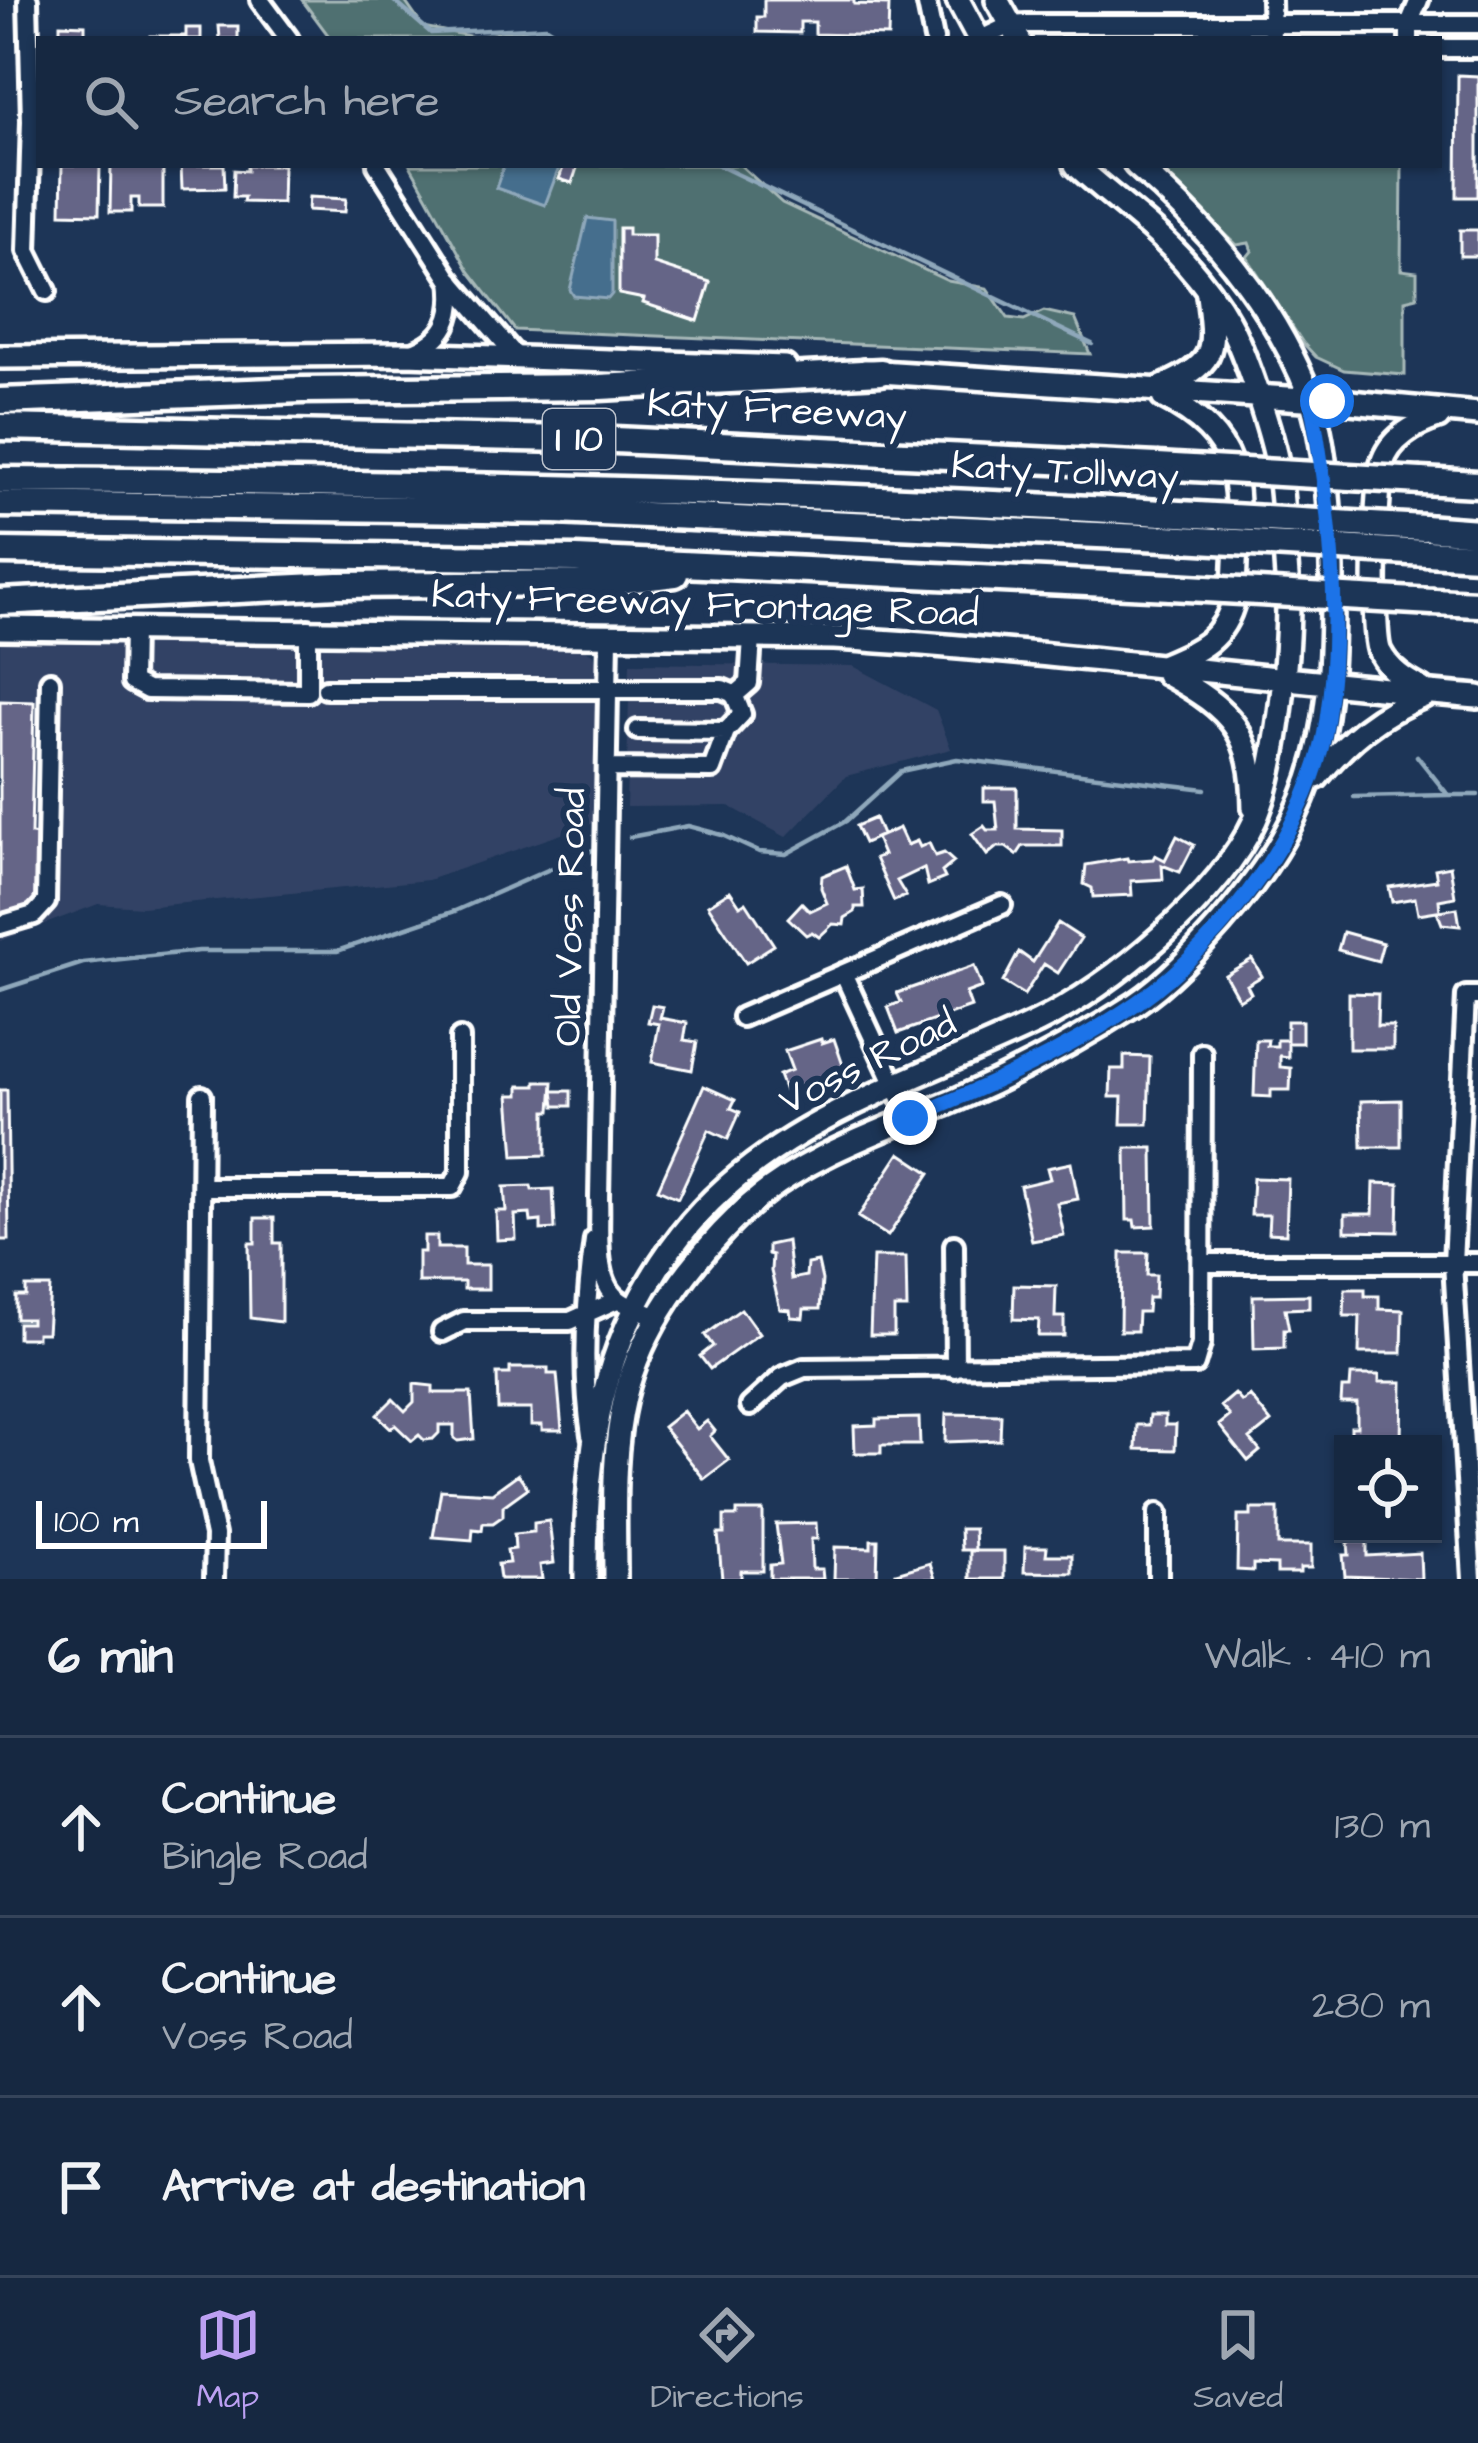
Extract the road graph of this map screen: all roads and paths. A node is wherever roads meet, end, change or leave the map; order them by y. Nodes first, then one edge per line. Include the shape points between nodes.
1 (28, 0) edge
2 (260, 0) edge
3 (926, 0) edge
4 (958, 0) edge
5 (997, 0) edge
6 (1271, 0) edge
7 (1419, 0) edge
8 (1478, 24) edge
9 (1272, 31) edge
10 (1409, 31) edge
11 (1014, 32) edge
12 (288, 36) edge
13 (933, 36) edge
14 (978, 36) edge
15 (1442, 48) edge
16 (1478, 48) edge
17 (35, 121) edge
18 (379, 168) edge
19 (1140, 168) edge
20 (1092, 170) edge
21 (450, 280) junction
22 (47, 290) dead end
23 (1208, 292) junction
24 (405, 354) junction
25 (516, 356) junction
26 (0, 357) edge
27 (881, 372) junction
28 (1152, 391) junction
29 (1257, 399) junction
30 (0, 400) edge
31 (1311, 400) junction
32 (1450, 413) junction
33 (1478, 414) edge
34 (0, 428) edge
35 (0, 480) edge
36 (1478, 484) edge
37 (0, 504) edge
38 (1164, 526) junction
39 (1478, 532) edge
40 (1425, 541) junction
41 (0, 551) edge
42 (1478, 556) edge
43 (750, 565) junction
44 (0, 602) edge
45 (1478, 604) edge
46 (0, 628) edge
47 (133, 628) junction
48 (308, 629) junction
49 (609, 637) junction
50 (752, 638) junction
51 (1156, 668) junction
52 (1282, 679) junction
53 (50, 681) dead end
54 (1331, 684) junction
55 (326, 688) dead end
56 (608, 689) junction
57 (1430, 693) junction
58 (734, 696) junction
59 (1478, 697) edge
60 (638, 730) dead end
61 (726, 731) junction
62 (607, 768) junction
63 (1310, 785) junction
64 (1255, 822) junction
65 (1002, 904) dead end
66 (0, 926) edge
67 (843, 973) junction
68 (1114, 975) junction
69 (1472, 996) edge
70 (1138, 1002) junction
71 (742, 1017) dead end
72 (460, 1038) dead end
73 (1202, 1053) dead end
74 (895, 1085) junction
75 (202, 1096) dead end
76 (910, 1118) junction
77 (203, 1187) junction
78 (599, 1198) junction
79 (954, 1245) dead end
80 (1202, 1262) junction
81 (1453, 1262) junction
82 (1478, 1263) edge
83 (626, 1303) junction
84 (586, 1316) junction
85 (658, 1317) junction
86 (442, 1332) dead end
87 (955, 1367) junction
88 (751, 1406) dead end
89 (592, 1439) junction
90 (1158, 1513) dead end
91 (1474, 1530) edge
92 (214, 1579) edge
93 (586, 1579) edge
94 (615, 1579) edge
95 (1158, 1579) edge
96 (1472, 1579) edge

1 - 17 street
2 - 12 street
3 - 13 street
4 - 14 main road
5 - 11 main road
6 - 9 street
7 - 10 street
8 - 10 street
9 - 10 street
9 - 11 street
15 - 16 street
17 - 22 street via 27,251
18 - 21 street
19 - 31 main road, Voss Road via 1234,265
20 - 23 main road, Voss Road
21 - 24 street via 450,321 439,337
21 - 25 street
23 - 28 main road via 1210,356
23 - 29 main road, Voss Road via 1229,322
24 - 25 main road
24 - 26 main road
25 - 27 main road
27 - 28 main road
27 - 30 highway via 583,388
28 - 29 main road
28 - 51 main road via 1205,422 1234,466 1230,618 1204,647
29 - 31 main road
29 - 52 main road, Voss Road via 1278,465 1289,610
31 - 32 main road
31 - 54 main road, Voss Road via 1331,520
32 - 33 main road
32 - 57 main road via 1419,423 1382,462 1376,639 1400,677
34 - 36 highway, Katy Freeway / I 10, bridge via 615,440
35 - 38 highway, Katy Tollway via 693,490
37 - 38 highway, Katy Tollway
38 - 40 highway, Katy Tollway, bridge
39 - 40 highway, Katy Tollway
40 - 42 highway, Katy Tollway
41 - 43 highway
43 - 44 highway via 601,583 338,585
43 - 45 highway, bridge
46 - 47 main road, Katy Freeway Frontage Road
47 - 48 main road, Katy Freeway Frontage Road
47 - 48 street via 132,682 147,690 285,692 308,692
48 - 49 main road, Katy Freeway Frontage Road
49 - 50 main road, Katy Freeway Frontage Road
49 - 56 street, Old Voss Road
50 - 51 main road, Katy Freeway Frontage Road via 972,646
50 - 58 street via 749,682
51 - 52 main road, Katy Freeway Frontage Road
51 - 64 main road via 1202,693 1237,725 1254,766
52 - 54 main road, Katy Freeway Frontage Road
52 - 64 main road, Voss Road
53 - 66 street via 46,902
54 - 57 main road, Katy Freeway Frontage Road
54 - 63 main road, Voss Road
55 - 56 street
56 - 58 street via 722,689
56 - 62 street, Old Voss Road
57 - 59 main road, Katy Freeway Frontage Road
57 - 63 main road via 1343,745
58 - 61 street via 742,714
60 - 61 street
61 - 62 street via 712,769
62 - 78 street, Old Voss Road
63 - 70 main road, Voss Road via 1247,892
64 - 68 main road, Voss Road via 1216,877
65 - 67 street
67 - 71 street
67 - 74 street
68 - 70 main road
68 - 74 main road, Voss Road via 1037,1022
69 - 81 street
70 - 76 main road, Voss Road via 1032,1065
72 - 77 street via 460,1172 452,1187
73 - 80 street
74 - 76 street
74 - 83 main road, Voss Road via 805,1131 717,1196
75 - 77 street
76 - 85 main road, Voss Road via 790,1174 741,1213
77 - 92 street via 199,1460 215,1535
78 - 83 street, Old Voss Road via 606,1285
78 - 84 street, Old Voss Road
79 - 87 street
80 - 81 street
80 - 87 street via 1197,1363
81 - 82 street
81 - 91 street
83 - 84 street
83 - 85 street
83 - 89 main road, Voss Road
84 - 86 street via 464,1321
84 - 89 street, Old Voss Road
85 - 94 main road, Voss Road via 625,1395
87 - 88 street via 804,1368
89 - 93 main road, Voss Road
90 - 95 street
91 - 96 street

